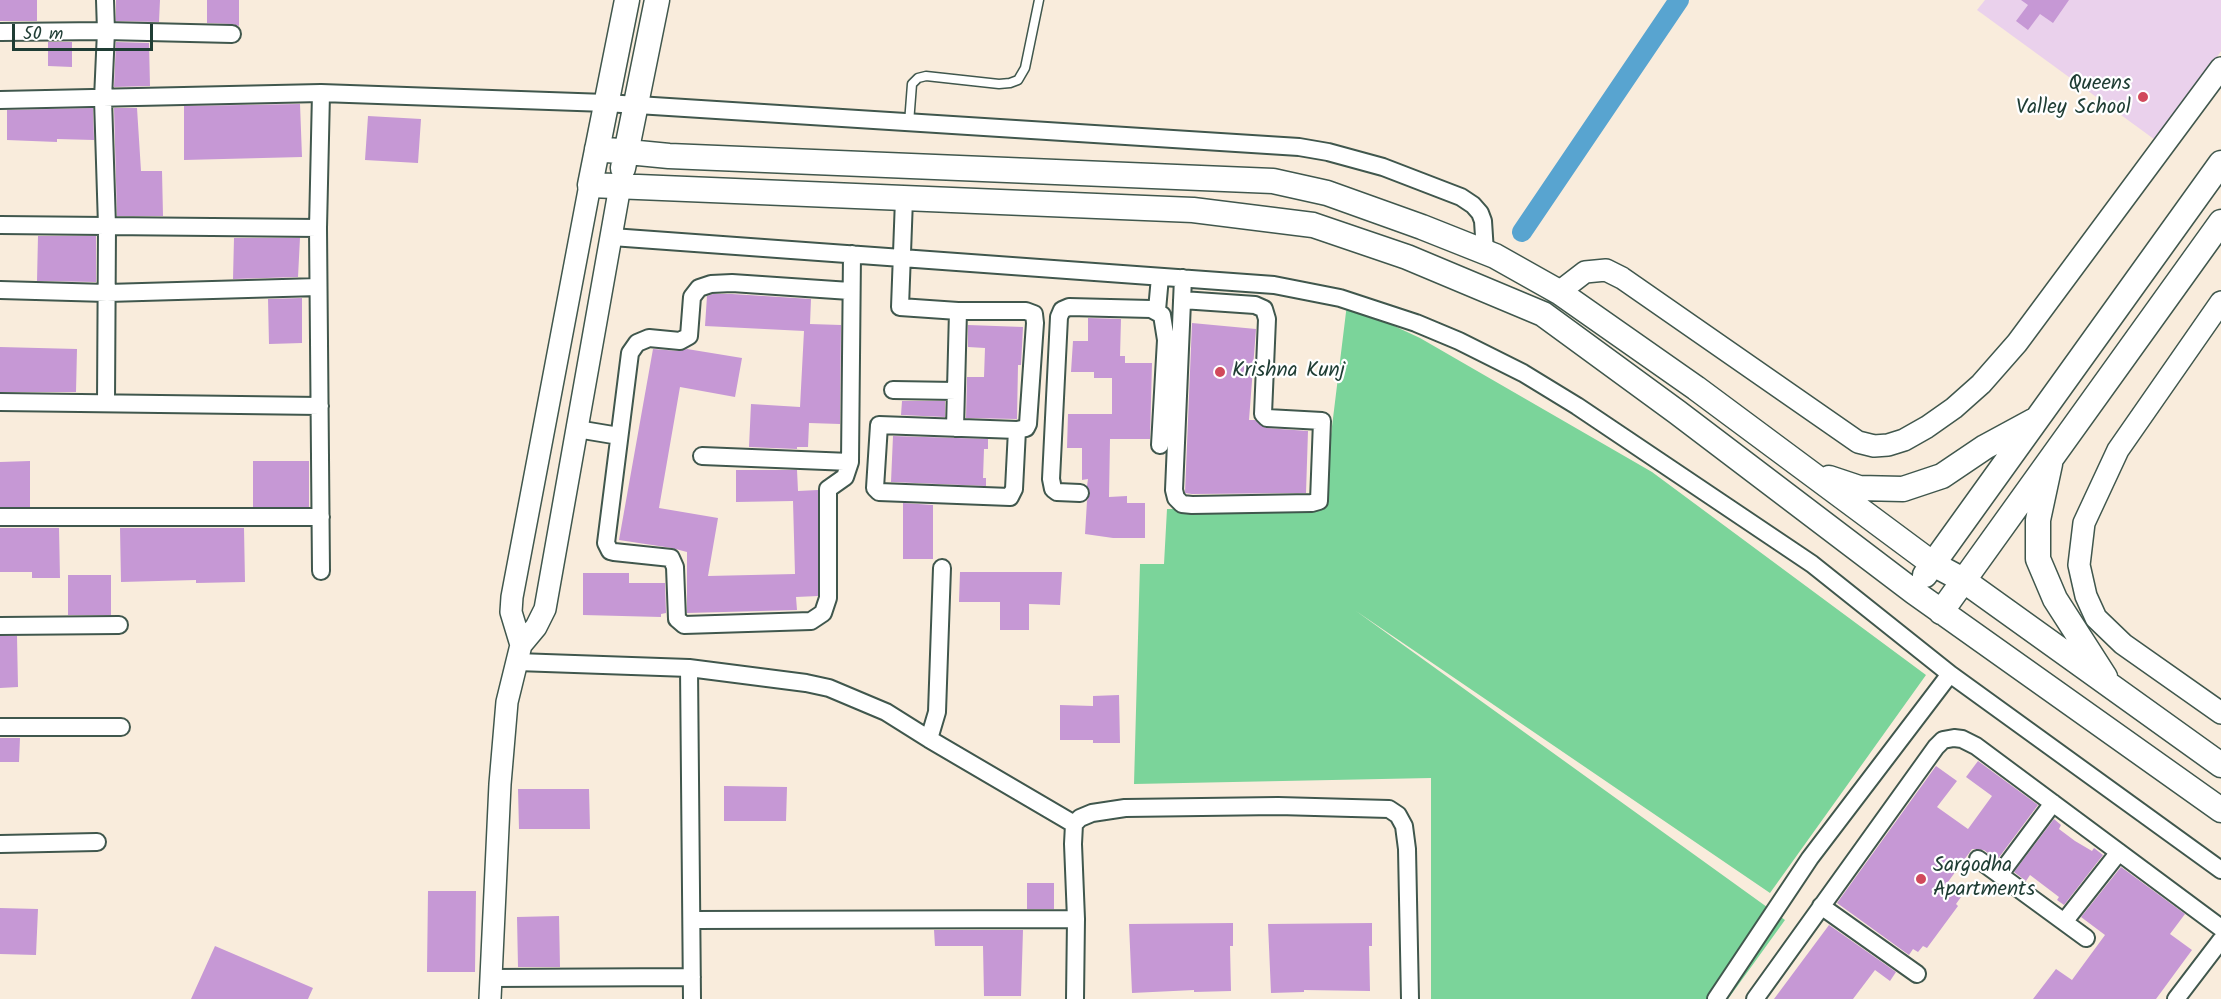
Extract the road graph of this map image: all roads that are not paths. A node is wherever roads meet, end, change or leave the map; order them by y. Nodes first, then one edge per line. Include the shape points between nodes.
1 (105, 0) edge
2 (627, 0) edge
3 (657, 0) edge
4 (1039, 0) edge
5 (106, 31) junction
6 (0, 32) edge
7 (232, 34) dead end
8 (2221, 68) edge
9 (321, 93) junction
10 (103, 99) junction
11 (0, 100) edge
12 (606, 103) junction
13 (637, 106) junction
14 (909, 123) junction
15 (597, 149) junction
16 (626, 152) junction
17 (2221, 163) edge
18 (590, 185) junction
19 (620, 186) junction
20 (904, 199) junction
21 (2221, 222) edge
22 (0, 225) edge
23 (107, 226) junction
24 (318, 228) junction
25 (612, 237) junction
26 (1485, 252) junction
27 (852, 254) junction
28 (902, 258) junction
29 (1160, 277) junction
30 (1183, 278) junction
31 (318, 286) junction
32 (0, 290) edge
33 (850, 291) junction
34 (1559, 292) junction
35 (107, 293) junction
36 (1182, 300) junction
37 (2221, 302) edge
38 (1157, 310) junction
39 (958, 311) junction
40 (892, 390) dead end
41 (956, 391) junction
42 (0, 402) edge
43 (105, 402) junction
44 (320, 406) junction
45 (2038, 418) junction
46 (955, 428) junction
47 (577, 429) junction
48 (1017, 430) junction
49 (619, 436) junction
50 (1160, 445) dead end
51 (702, 456) dead end
52 (2052, 456) junction
53 (850, 462) junction
54 (1807, 470) junction
55 (1080, 493) dead end
56 (0, 517) edge
57 (321, 517) junction
58 (1933, 564) junction
59 (942, 568) dead end
60 (321, 571) dead end
61 (1963, 580) junction
62 (1914, 592) junction
63 (1941, 612) junction
64 (119, 625) dead end
65 (0, 626) edge
66 (519, 653) junction
67 (689, 668) junction
68 (1950, 674) junction
69 (2113, 688) junction
70 (2221, 713) edge
71 (0, 727) edge
72 (121, 728) dead end
73 (929, 739) junction
74 (2221, 765) edge
75 (2053, 803) junction
76 (2221, 810) edge
77 (1074, 824) junction
78 (98, 842) dead end
79 (0, 844) edge
80 (2119, 852) junction
81 (1978, 860) dead end
82 (2221, 870) edge
83 (2000, 874) junction
84 (1821, 906) junction
85 (1076, 919) junction
86 (693, 920) junction
87 (2064, 922) junction
88 (2221, 928) edge
89 (2086, 938) dead end
90 (2221, 940) edge
91 (1917, 974) dead end
92 (692, 977) junction
93 (490, 989) edge
94 (692, 999) edge
95 (1076, 999) edge
96 (1410, 999) edge
97 (1716, 999) edge
98 (1755, 999) edge
99 (2176, 999) edge

1 - 5 street
2 - 12 main road
3 - 13 main road
4 - 14 lane via 1025,68 1018,80 999,84 918,78 912,84
5 - 6 street
5 - 7 street
5 - 10 street
8 - 34 street via 2017,343 1954,408 1904,440 1874,446 1858,442 1605,270 1585,272
9 - 10 street
9 - 12 street
9 - 24 street
10 - 11 street
10 - 23 street
12 - 13 street
12 - 15 main road
13 - 14 street
13 - 16 main road
14 - 26 street via 1328,152 1383,167 1461,197 1480,213
15 - 16 main road
15 - 18 main road
16 - 19 main road
16 - 26 main road via 1273,181 1328,194
17 - 45 main road
18 - 19 main road
18 - 66 street via 513,597 511,612
19 - 20 main road
19 - 25 street
20 - 28 street
20 - 62 main road via 1193,210 1313,225 1407,257 1543,314
21 - 52 main road
22 - 23 street
23 - 24 street
23 - 35 street
24 - 31 street
25 - 27 street
25 - 47 street
26 - 34 main road
27 - 28 street
27 - 33 street
28 - 29 street
28 - 39 street via 900,307
29 - 30 street
29 - 38 street
30 - 36 street
30 - 68 street via 1274,285 1340,298 1416,322 1523,373 1577,405 1812,564
31 - 35 street
31 - 44 street
32 - 35 street
33 - 49 street via 732,283 699,288 692,297 689,336 680,341 649,338 637,343 630,352
33 - 53 street
34 - 54 main road
35 - 43 street
36 - 36 street via 1176,498 1182,504 1192,505 1319,501 1322,421 1267,418 1263,414 1268,320 1264,309
37 - 70 street via 2118,450 2084,523 2079,565 2085,596 2096,618 2123,644
38 - 50 street via 1165,327
38 - 55 street via 1069,307 1060,314 1051,479 1057,492
39 - 41 street
39 - 48 street via 1034,314 1028,424
40 - 41 street
41 - 46 street
42 - 43 street
43 - 44 street
44 - 57 street
45 - 54 main road via 1942,476 1903,489 1859,488
45 - 58 main road
46 - 48 street
46 - 48 street via 879,425 875,488 883,492 1011,497
47 - 49 street
47 - 66 street via 545,609
49 - 53 street via 607,547 614,552 671,558 675,567 676,619 684,625 811,621 823,613 828,598 828,489 845,477
51 - 53 street
52 - 61 main road
52 - 69 main road via 2038,520 2038,559 2055,599
54 - 58 main road
56 - 57 street
57 - 60 street
58 - 61 main road
58 - 62 main road
59 - 73 street via 937,712
61 - 63 main road
61 - 69 main road
62 - 63 main road
63 - 76 main road
64 - 65 street
66 - 67 street
66 - 93 street via 504,730
67 - 73 street via 829,688 886,712
67 - 86 street
68 - 82 street
68 - 97 street via 1810,858
69 - 74 main road
71 - 72 street
73 - 77 street
75 - 80 street
75 - 83 street
75 - 84 street via 1976,746 1962,739 1943,740
77 - 85 street
77 - 96 street via 1092,813 1125,808 1389,809 1404,826 1407,849
78 - 79 street
80 - 87 street
80 - 88 street
81 - 83 street
83 - 87 street
84 - 91 street
84 - 98 street
85 - 86 street
85 - 95 street
86 - 92 street
87 - 89 street
90 - 99 street
92 - 93 street
92 - 94 street

